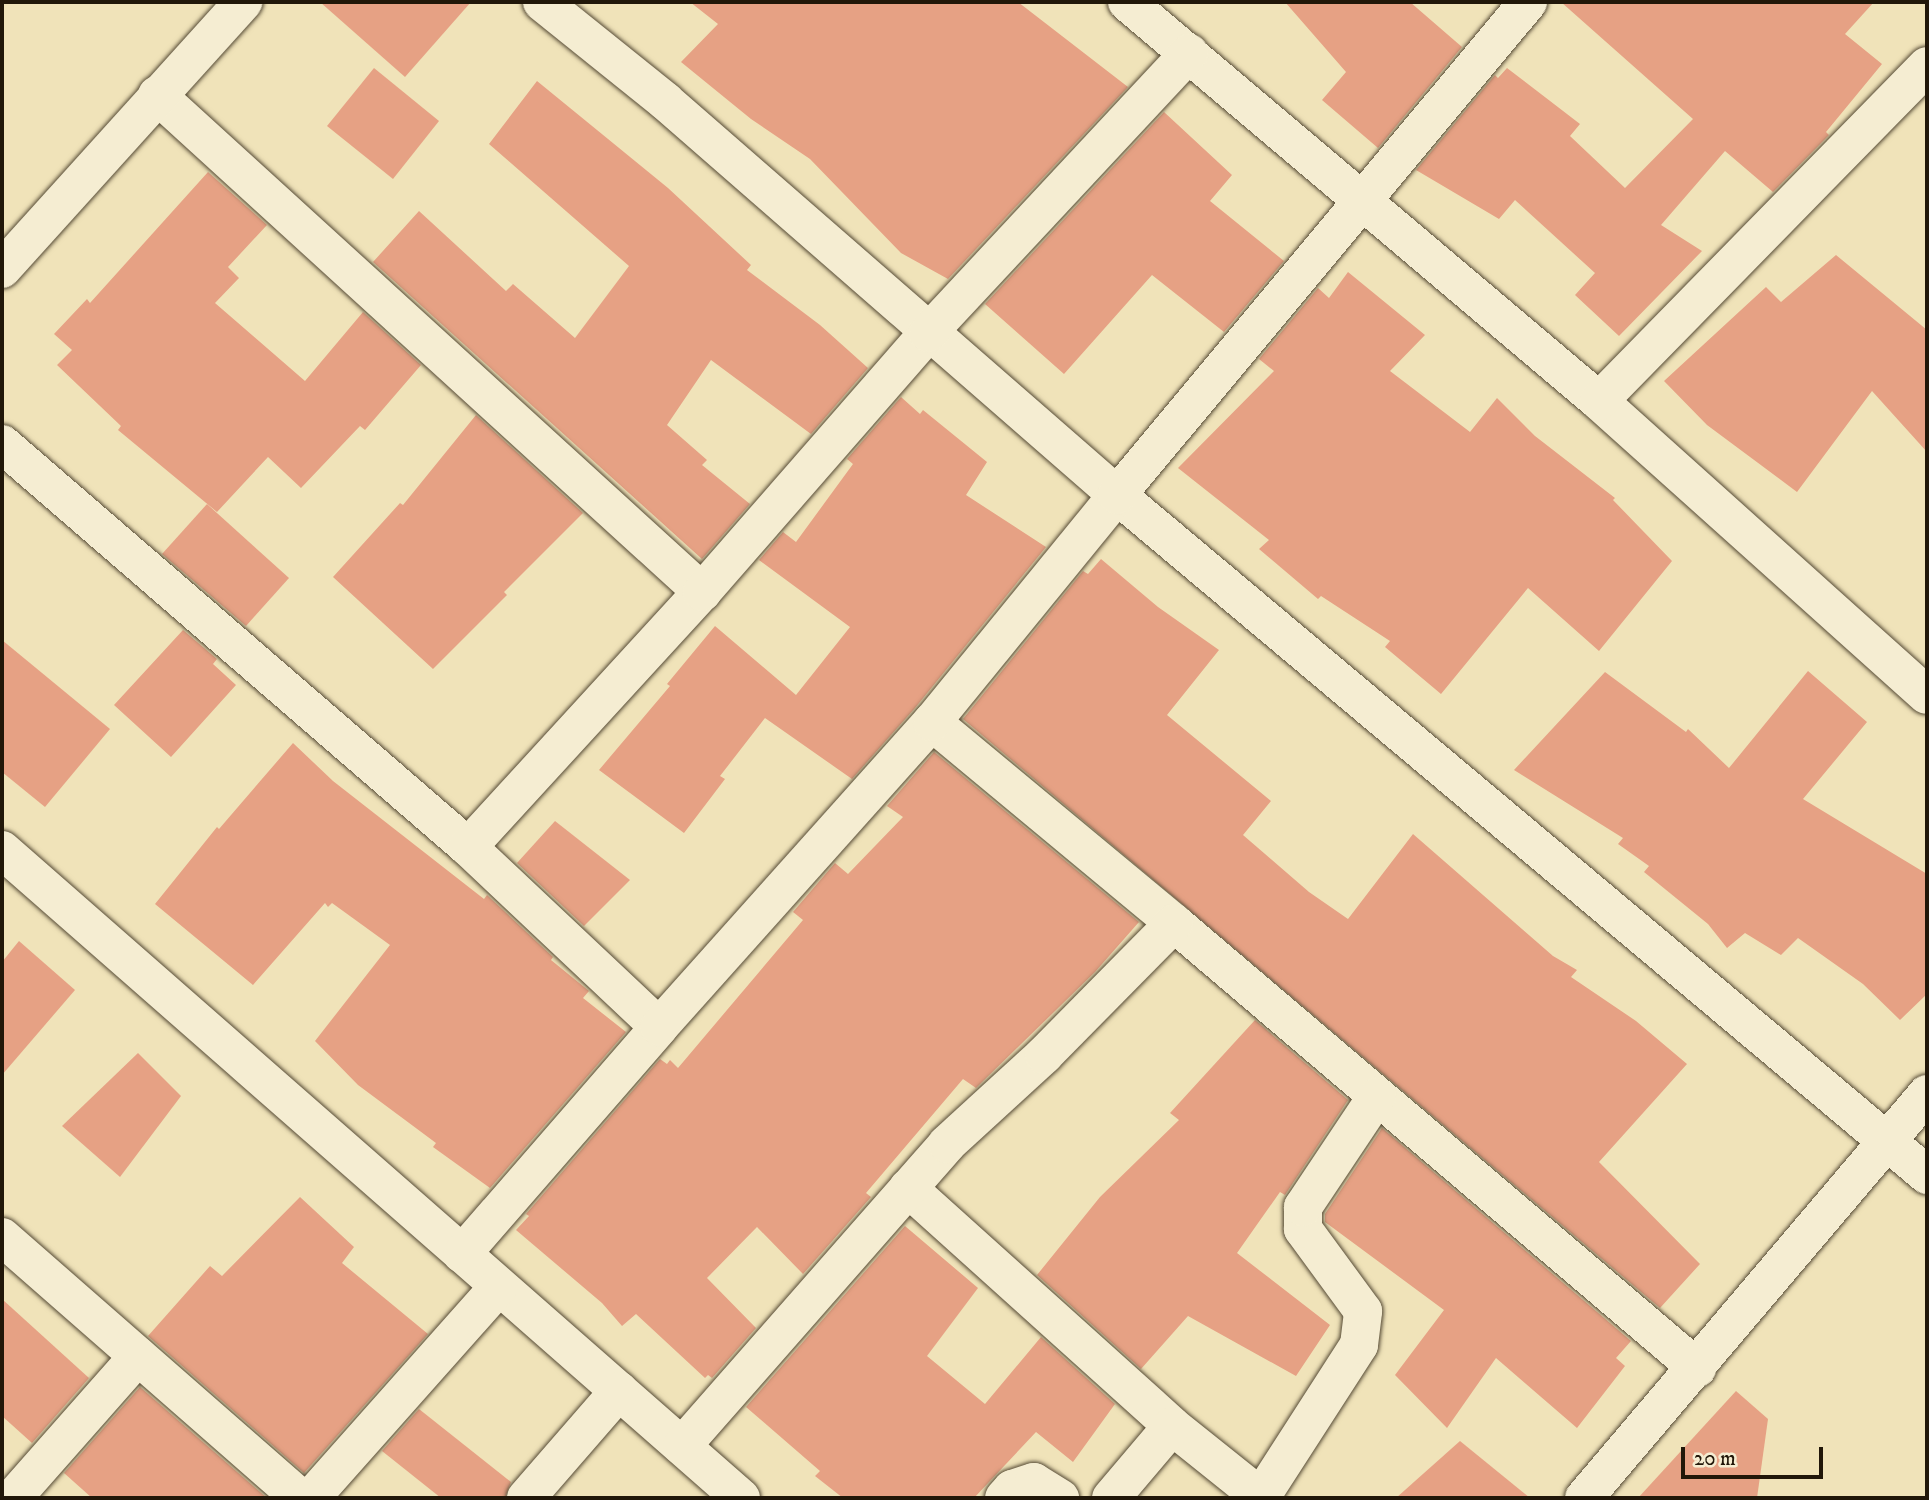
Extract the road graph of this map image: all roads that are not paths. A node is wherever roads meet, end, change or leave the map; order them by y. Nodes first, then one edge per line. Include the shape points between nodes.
1 (243, 2) edge
2 (542, 2) edge
3 (1127, 2) edge
4 (1528, 2) edge
5 (1189, 53) junction
6 (1927, 66) edge
7 (157, 96) junction
8 (1364, 201) junction
9 (2, 269) edge
10 (928, 333) junction
11 (1599, 401) junction
12 (2, 444) edge
13 (1117, 495) junction
14 (702, 592) junction
15 (1927, 695) edge
16 (932, 722) junction
17 (468, 847) junction
18 (2, 850) edge
19 (1174, 923) junction
20 (659, 1027) junction
21 (1927, 1094) edge
22 (1377, 1096) junction
23 (1886, 1142) junction
24 (1927, 1175) edge
25 (908, 1188) junction
26 (2, 1237) edge
27 (462, 1254) junction
28 (499, 1286) junction
29 (138, 1356) junction
30 (1697, 1368) junction
31 (619, 1391) junction
32 (1172, 1426) junction
33 (682, 1446) junction
34 (13, 1498) edge
35 (300, 1498) edge
36 (311, 1498) edge
37 (526, 1498) edge
38 (741, 1498) edge
39 (1004, 1498) edge
40 (1060, 1498) edge
41 (1111, 1498) edge
42 (1262, 1498) edge
43 (1584, 1498) edge

1 - 7 street
2 - 10 street via 666,101
3 - 5 street
4 - 8 street
5 - 8 street
5 - 10 street
6 - 11 street
7 - 9 street
7 - 14 street
8 - 11 street
8 - 13 street
10 - 13 street
10 - 14 street
11 - 15 street
12 - 17 street
13 - 16 street
13 - 23 street
14 - 17 street
16 - 19 street
16 - 20 street
17 - 20 street
18 - 27 street
19 - 22 street
19 - 25 street via 1044,1055 947,1144
20 - 27 street
21 - 23 street
22 - 30 street
22 - 42 street via 1303,1207 1303,1229 1363,1311 1359,1345
23 - 24 street
23 - 30 street
25 - 32 street
25 - 33 street
26 - 29 street
27 - 28 street
28 - 31 street
28 - 36 street
29 - 34 street
29 - 35 street
30 - 43 street
31 - 33 street
31 - 37 street
32 - 41 street
32 - 42 street
33 - 38 street
39 - 40 street via 1012,1489 1034,1482

